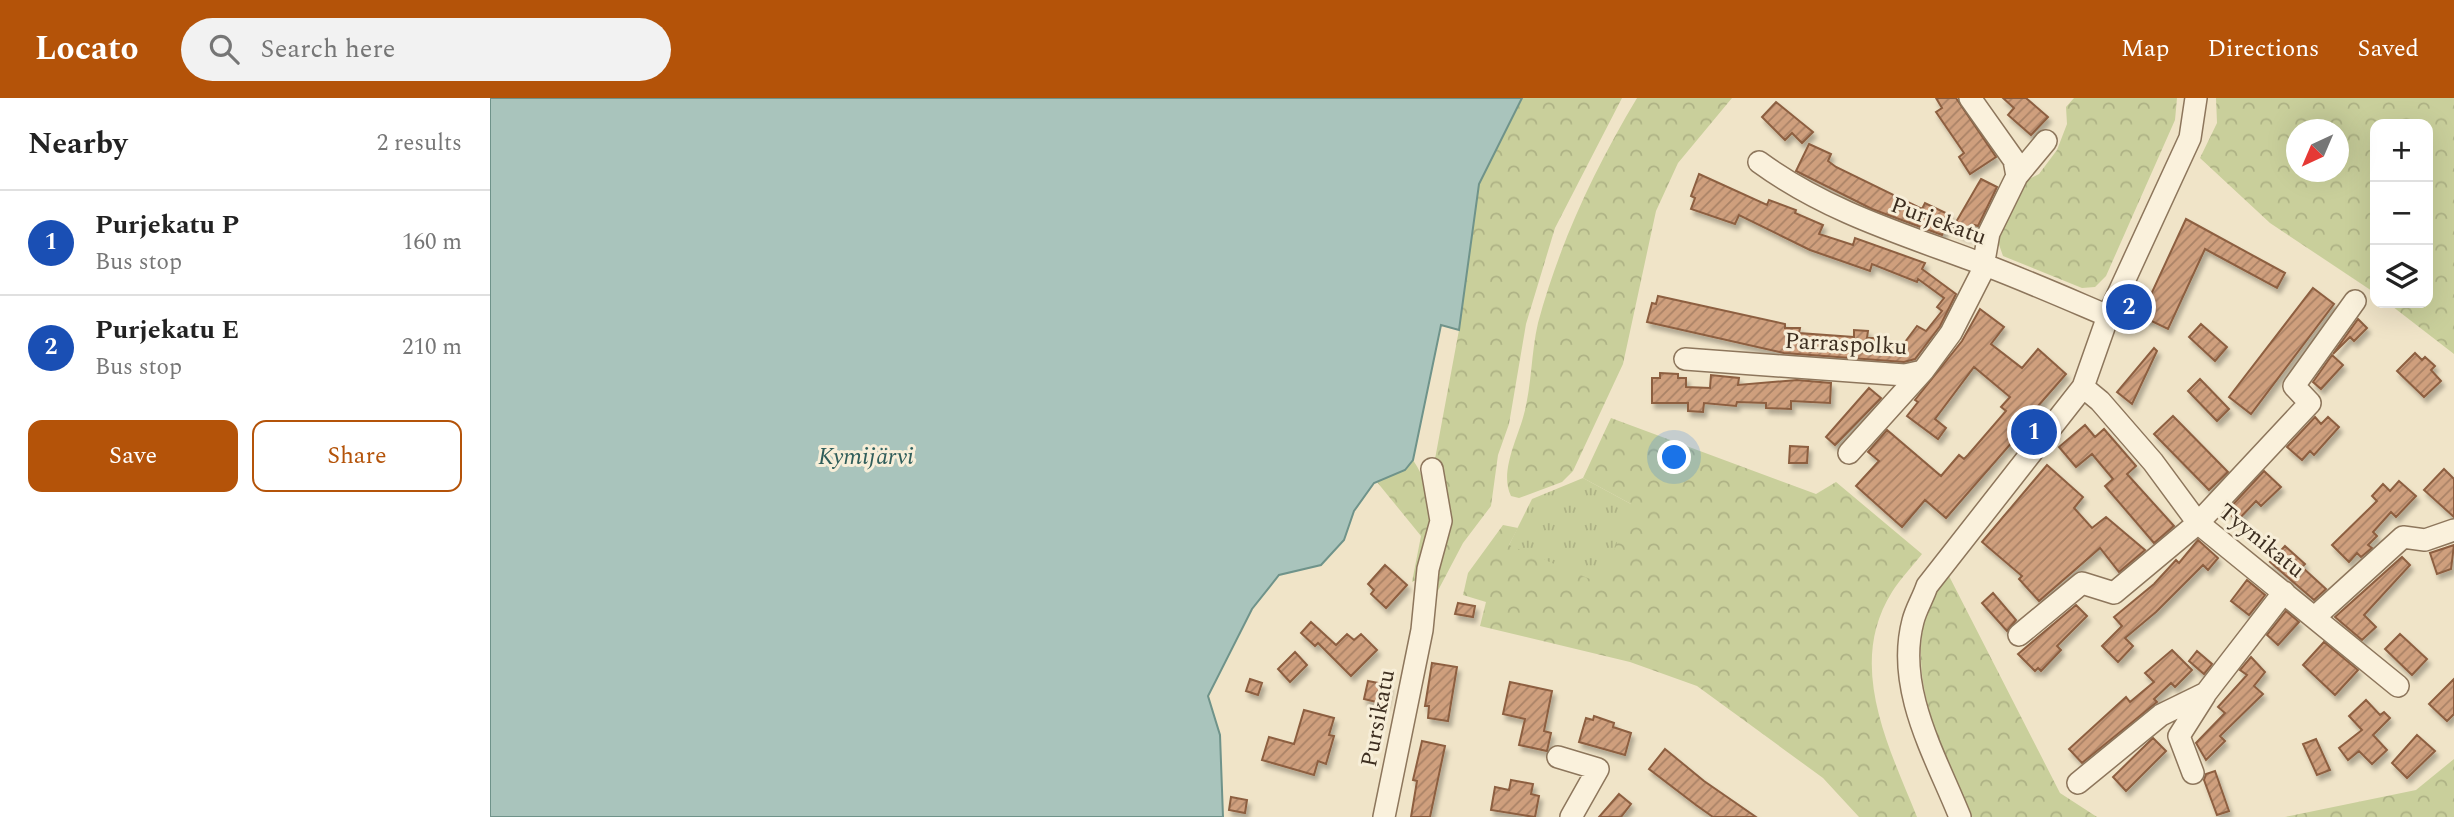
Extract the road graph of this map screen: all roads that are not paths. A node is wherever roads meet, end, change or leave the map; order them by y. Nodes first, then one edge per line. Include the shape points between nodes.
1 (1970, 98) edge
2 (2196, 98) edge
3 (2046, 141) dead end
4 (1759, 162) dead end
5 (2017, 176) junction
6 (1984, 265) junction
7 (2355, 301) dead end
8 (2108, 316) junction
9 (1685, 359) dead end
10 (1923, 372) junction
11 (2083, 387) junction
12 (1849, 453) dead end
13 (1432, 469) dead end
14 (2198, 523) junction
15 (2454, 530) edge
16 (2284, 592) junction
17 (2316, 616) junction
18 (2019, 635) dead end
19 (2398, 686) dead end
20 (2206, 693) junction
21 (1558, 757) dead end
22 (2193, 773) dead end
23 (2078, 783) dead end
24 (1384, 817) edge
25 (1571, 817) edge
26 (1961, 817) edge

1 - 5 street via 2014,160
2 - 8 street via 2190,138
3 - 5 street, Parraspolku
4 - 6 street, Purjekatu via 1788,184 1894,234
5 - 6 street, Parraspolku via 1989,233
6 - 8 street, Purjekatu
6 - 10 street, Parraspolku via 1951,334
7 - 14 street via 2294,386 2310,403
8 - 11 street
9 - 10 street, Parraspolku via 1905,375
10 - 12 street
11 - 14 street, Tyynikatu via 2154,462
11 - 26 street via 1927,586 1913,621 1909,659 1915,706
13 - 24 street, Pursikatu via 1441,521
14 - 16 street, Tyynikatu
14 - 18 street via 2114,593 2082,583
15 - 17 street via 2425,540 2403,537
16 - 17 street, Tyynikatu
16 - 20 street
17 - 19 street, Tyynikatu
20 - 22 street via 2179,736
20 - 23 street via 2161,715
21 - 25 street via 1598,769

